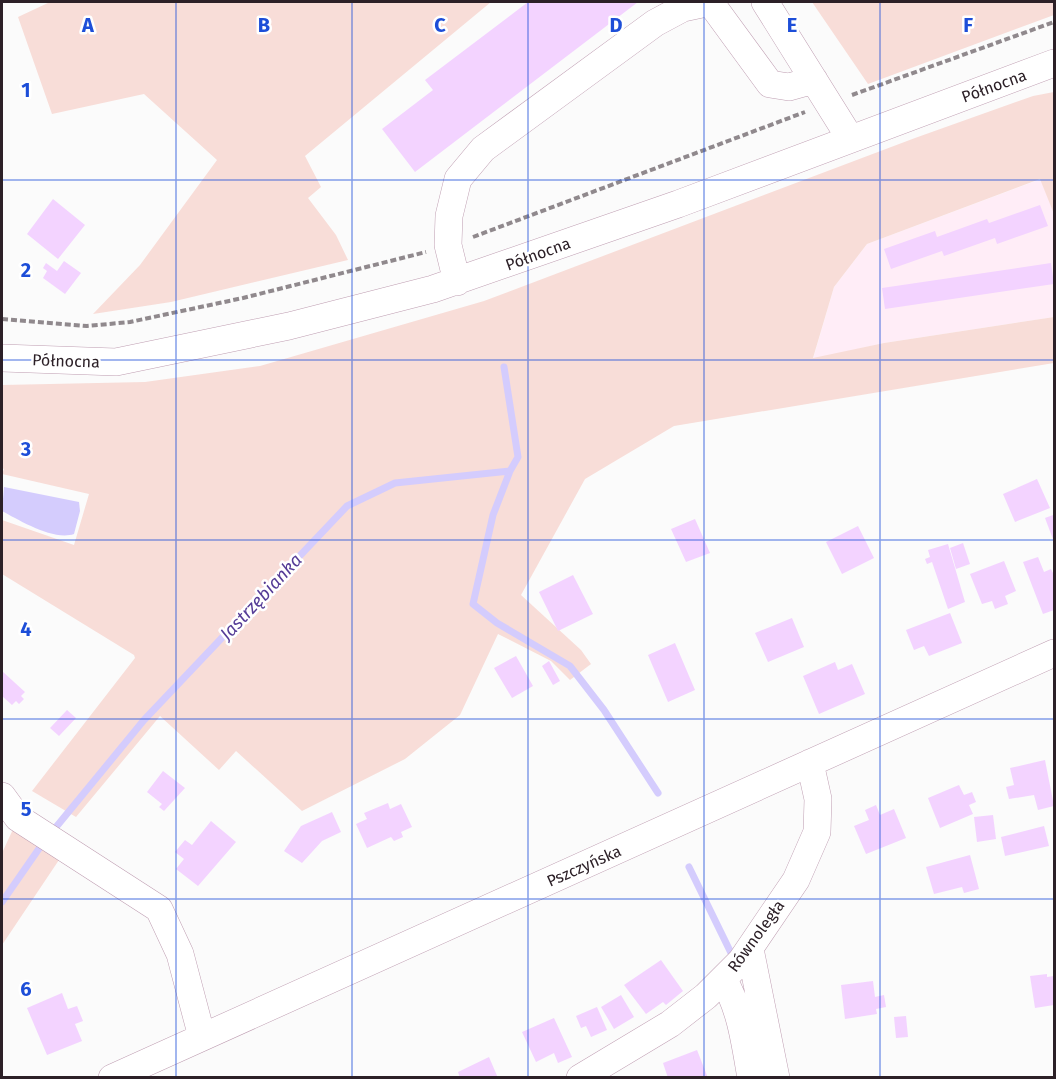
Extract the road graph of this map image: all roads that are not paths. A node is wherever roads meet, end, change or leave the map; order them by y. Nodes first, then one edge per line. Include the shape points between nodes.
1 (710, 2) edge
2 (765, 2) edge
3 (1054, 63) edge
4 (814, 80) junction
5 (850, 138) junction
6 (457, 282) junction
7 (2, 358) edge
8 (1054, 653) edge
9 (810, 763) junction
10 (2, 796) edge
11 (750, 949) junction
12 (723, 979) junction
13 (202, 1037) junction
14 (112, 1077) edge
15 (580, 1077) edge
16 (752, 1077) edge
17 (776, 1077) edge

1 - 4 street via 770,84 789,87
1 - 6 street via 683,8 655,22 483,149 458,179 449,216 448,245
2 - 4 street
3 - 5 street, Północna
4 - 5 street
5 - 6 street, Północna
6 - 7 street, Północna via 289,326 116,362
8 - 9 street, Pszczyńska
9 - 11 street, Równoległa via 818,799 817,832 796,880
9 - 13 street, Pszczyńska
10 - 13 street via 18,818 159,909 180,954
11 - 12 street, Równoległa
11 - 17 street
12 - 15 street, Równoległa via 670,1024
12 - 16 street via 740,1020
13 - 14 street, Pszczyńska

